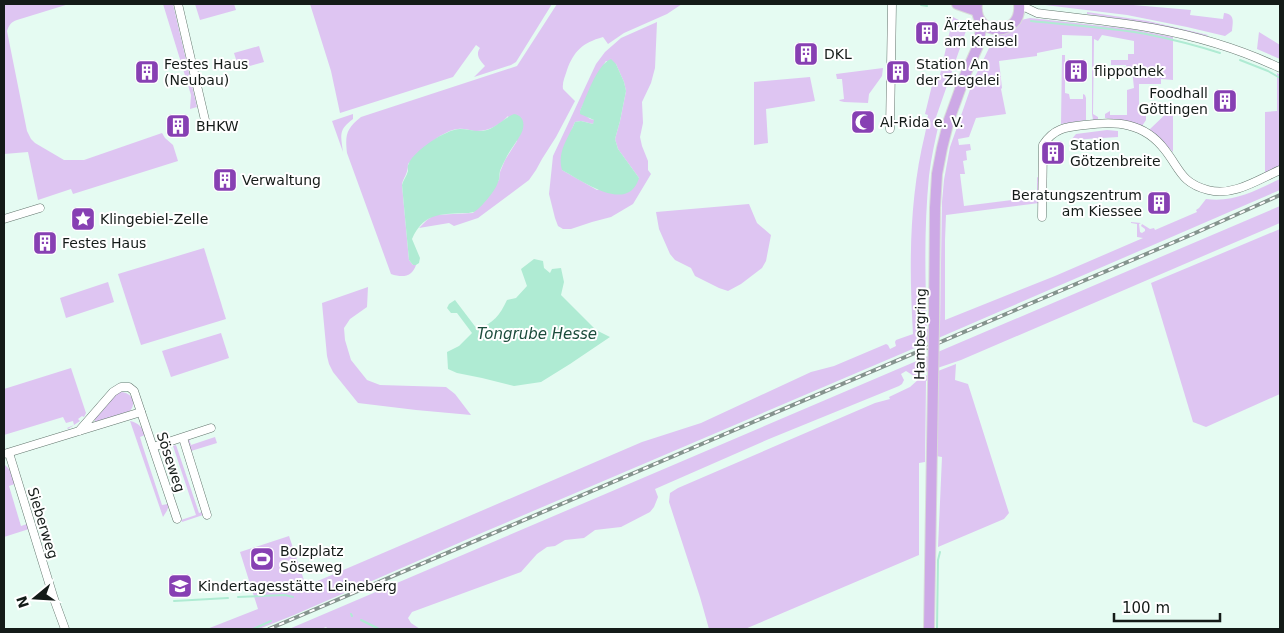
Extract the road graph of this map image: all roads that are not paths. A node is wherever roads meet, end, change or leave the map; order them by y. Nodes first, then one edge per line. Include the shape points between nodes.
1 (178, 4) edge
2 (892, 4) edge
3 (957, 4) edge
4 (1019, 5) edge
5 (977, 7) edge
6 (1037, 13) junction
7 (1018, 18) junction
8 (982, 23) junction
9 (993, 29) junction
10 (978, 46) junction
11 (1280, 68) edge
12 (205, 120) dead end
13 (890, 129) dead end
14 (1280, 170) edge
15 (40, 208) dead end
16 (1042, 217) dead end
17 (4, 219) edge
18 (141, 412) junction
19 (211, 428) dead end
20 (79, 431) junction
21 (183, 438) junction
22 (153, 447) junction
23 (6, 454) edge
24 (207, 515) dead end
25 (177, 520) dead end
26 (66, 629) edge
27 (929, 629) edge

1 - 12 street
2 - 13 street
3 - 5 main road
4 - 6 street
4 - 7 main road
5 - 8 main road
6 - 7 street
6 - 11 street via 1117,22 1193,37 1232,48
7 - 9 main road via 1009,27
8 - 9 main road
8 - 10 main road, Hambergring
9 - 10 main road, Hambergring
10 - 27 main road, Hambergring, bridge via 949,120 942,148 935,208
14 - 16 street via 1234,190 1209,190 1185,178 1158,142 1136,128 1111,122 1069,127 1055,132 1043,145
15 - 17 street
18 - 20 street
18 - 20 street, Söseweg via 134,391 121,387
18 - 22 street, Söseweg
19 - 21 street
20 - 23 street
21 - 22 street
21 - 24 street
22 - 25 street, Söseweg
23 - 26 street, Sieberweg

